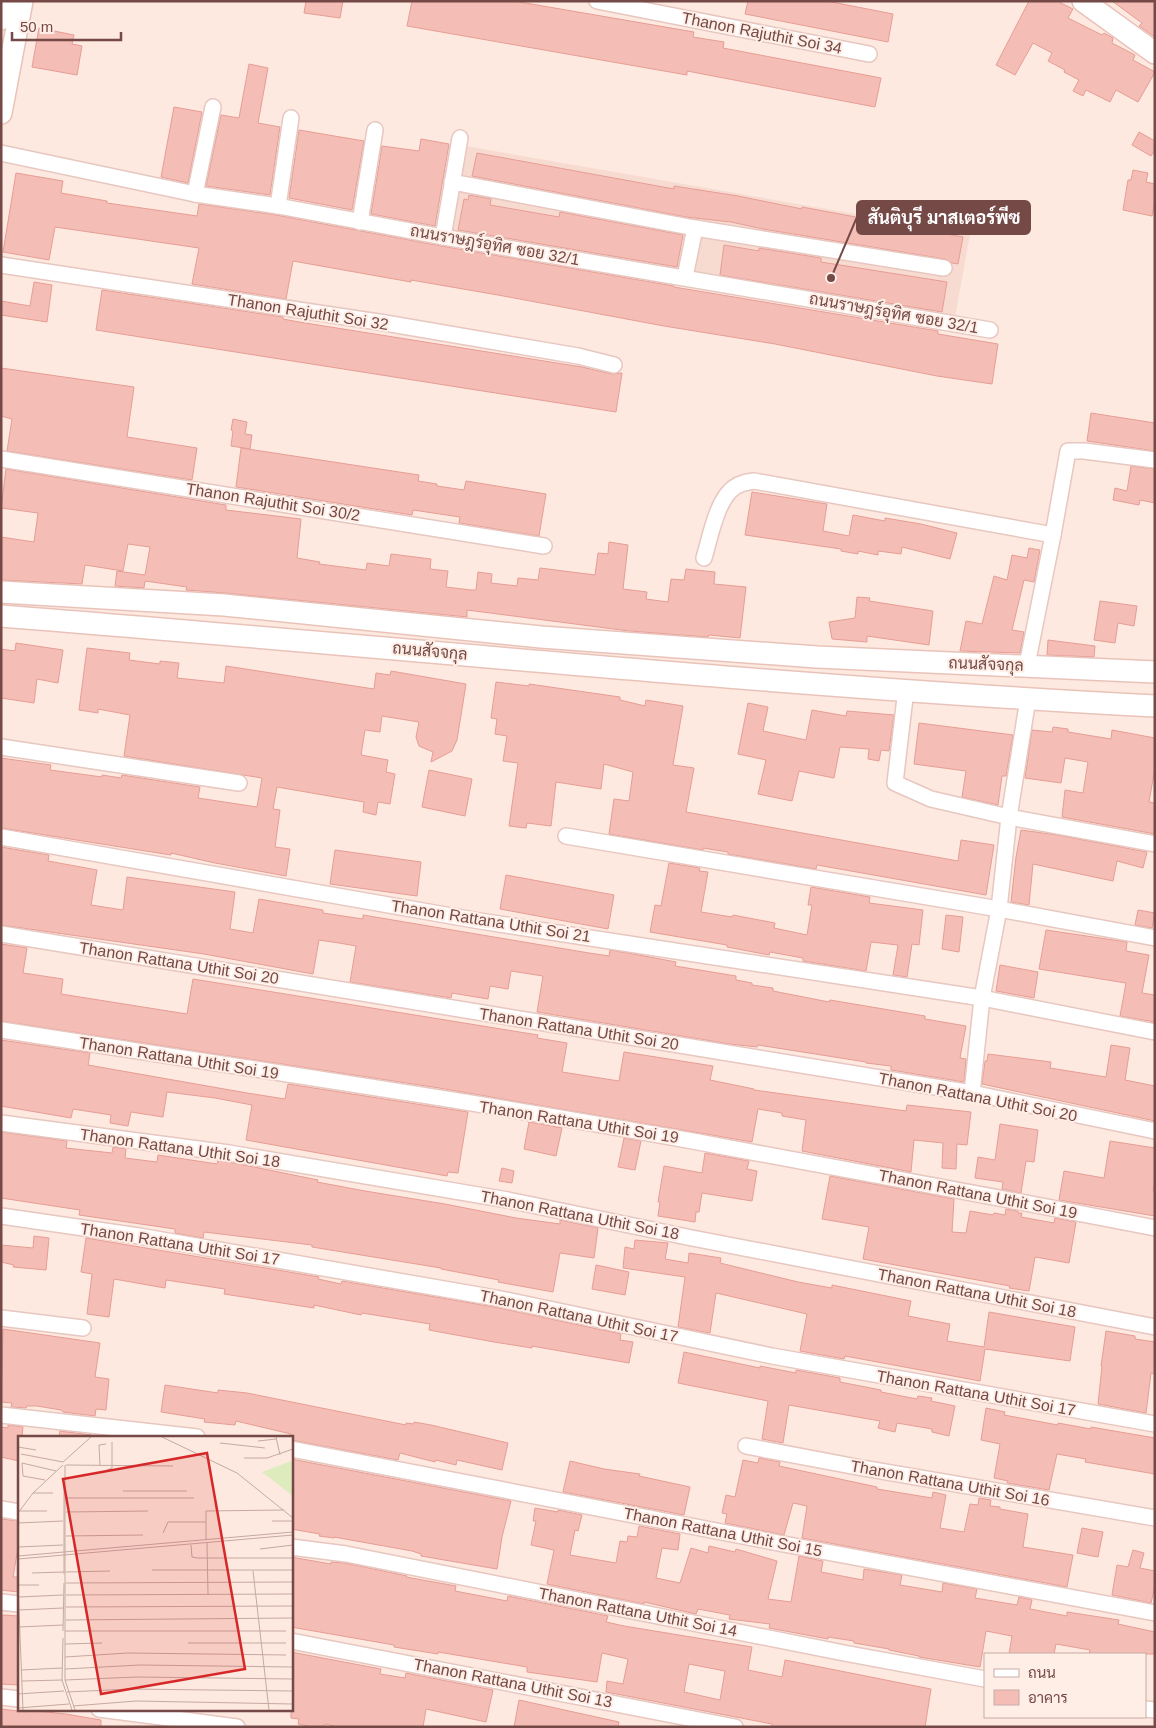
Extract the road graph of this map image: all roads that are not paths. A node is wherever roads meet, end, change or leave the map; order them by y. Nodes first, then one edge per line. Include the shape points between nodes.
1 (5, 1) edge
2 (22, 1) edge
3 (597, 1) edge
4 (1084, 1) edge
5 (1, 19) edge
6 (1155, 53) edge
7 (869, 54) dead end
8 (213, 107) dead end
9 (1, 113) edge
10 (291, 118) dead end
11 (375, 130) dead end
12 (460, 138) dead end
13 (1, 153) edge
14 (452, 182) junction
15 (195, 194) junction
16 (278, 206) junction
17 (360, 222) junction
18 (695, 228) junction
19 (443, 237) junction
20 (1, 265) edge
21 (944, 268) dead end
22 (685, 277) junction
23 (990, 330) dead end
24 (614, 365) dead end
25 (1, 459) edge
26 (1155, 460) edge
27 (1053, 535) junction
28 (544, 546) dead end
29 (704, 558) dead end
30 (1, 592) edge
31 (1, 616) edge
32 (817, 657) junction
33 (1027, 665) junction
34 (1155, 672) edge
35 (859, 686) junction
36 (906, 689) junction
37 (1028, 699) junction
38 (1155, 706) edge
39 (1, 747) edge
40 (239, 783) dead end
41 (1009, 818) junction
42 (566, 836) dead end
43 (1, 837) edge
44 (1155, 844) edge
45 (999, 909) junction
46 (1, 934) edge
47 (1155, 938) edge
48 (982, 998) junction
49 (1, 1030) edge
50 (1155, 1032) edge
51 (972, 1093) junction
52 (1, 1123) edge
53 (1155, 1131) edge
54 (1, 1216) edge
55 (1155, 1228) edge
56 (1, 1318) edge
57 (1155, 1327) edge
58 (82, 1328) dead end
59 (1, 1416) edge
60 (1155, 1424) edge
61 (188, 1436) edge
62 (746, 1446) dead end
63 (292, 1449) edge
64 (1, 1510) edge
65 (18, 1512) edge
66 (1155, 1518) edge
67 (292, 1547) edge
68 (1, 1602) edge
69 (18, 1604) edge
70 (1155, 1613) edge
71 (292, 1641) edge
72 (984, 1679) edge
73 (1, 1697) edge
74 (18, 1699) edge
75 (107, 1710) edge
76 (237, 1727) edge
77 (735, 1727) edge

1 - 5 street
2 - 9 street
3 - 7 street, Thanon Rajuthit Soi 34
4 - 6 street
8 - 15 street
10 - 16 street
11 - 17 street
12 - 14 street
13 - 15 street, ถนนราษฎร์อุทิศ ซอย 32/1
14 - 18 street
14 - 19 street
15 - 16 street, ถนนราษฎร์อุทิศ ซอย 32/1
16 - 17 street, ถนนราษฎร์อุทิศ ซอย 32/1
17 - 19 street, ถนนราษฎร์อุทิศ ซอย 32/1
18 - 21 street
18 - 22 street
19 - 22 street, ถนนราษฎร์อุทิศ ซอย 32/1
20 - 24 street, Thanon Rajuthit Soi 32 via 385,323
22 - 23 street, ถนนราษฎร์อุทิศ ซอย 32/1
25 - 28 street, Thanon Rajuthit Soi 30/2
26 - 27 street via 1068,451
27 - 29 street via 754,481 736,486 722,501
27 - 33 street
30 - 32 street, ถนนสัจจกุล via 224,605 541,637
31 - 35 street, ถนนสัจจกุล
32 - 33 street, ถนนสัจจกุล
32 - 35 street
33 - 34 street, ถนนสัจจกุล
35 - 36 street, ถนนสัจจกุล
36 - 37 street, ถนนสัจจกุล
36 - 41 street via 895,783 931,799
37 - 38 street, ถนนสัจจกุล
37 - 41 street
39 - 40 street
41 - 44 street
41 - 45 street
42 - 45 street
43 - 48 street, Thanon Rattana Uthit Soi 21 via 480,921
45 - 47 street
45 - 48 street
46 - 51 street, Thanon Rattana Uthit Soi 20
48 - 50 street, Thanon Rattana Uthit Soi 21
48 - 51 street
49 - 55 street, Thanon Rattana Uthit Soi 19 via 691,1141
51 - 53 street, Thanon Rattana Uthit Soi 20
52 - 57 street, Thanon Rattana Uthit Soi 18 via 229,1153 508,1200
54 - 60 street, Thanon Rattana Uthit Soi 17 via 139,1236 486,1297 772,1356
56 - 58 street
59 - 61 street
62 - 66 street, Thanon Rattana Uthit Soi 16
63 - 70 street, Thanon Rattana Uthit Soi 15
64 - 65 street
67 - 72 street, Thanon Rattana Uthit Soi 14 via 346,1554
68 - 69 street
71 - 77 street, Thanon Rattana Uthit Soi 13
73 - 74 street
75 - 76 street

